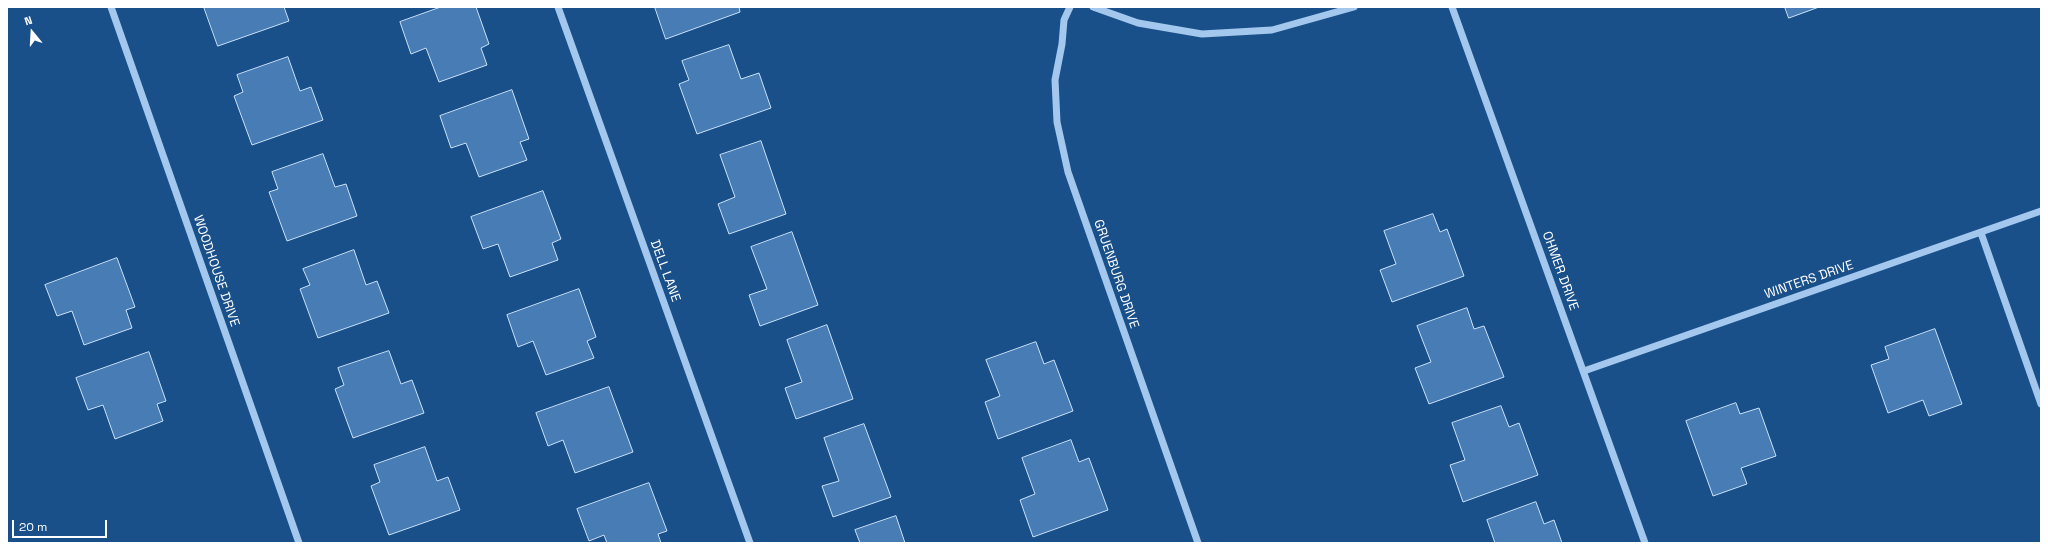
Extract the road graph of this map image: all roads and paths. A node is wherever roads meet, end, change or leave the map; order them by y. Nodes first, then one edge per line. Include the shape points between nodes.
1 (111, 7) edge
2 (558, 7) edge
3 (1070, 7) edge
4 (1093, 7) edge
5 (1354, 7) edge
6 (1452, 7) edge
7 (2041, 211) edge
8 (1981, 233) junction
9 (1584, 371) junction
10 (2041, 404) edge
11 (299, 543) edge
12 (750, 543) edge
13 (1198, 543) edge
14 (1645, 543) edge

1 - 11 street, WOODHOUSE DRIVE
2 - 12 street, DELL LANE
3 - 13 street, GRUENBURG DRIVE via 1064,20 1055,80 1057,122 1068,172
4 - 5 street via 1138,23 1202,34 1272,30
6 - 9 street, OHMER DRIVE
7 - 8 street, WINTERS DRIVE
8 - 9 street, WINTERS DRIVE
8 - 10 street
9 - 14 street, OHMER DRIVE

